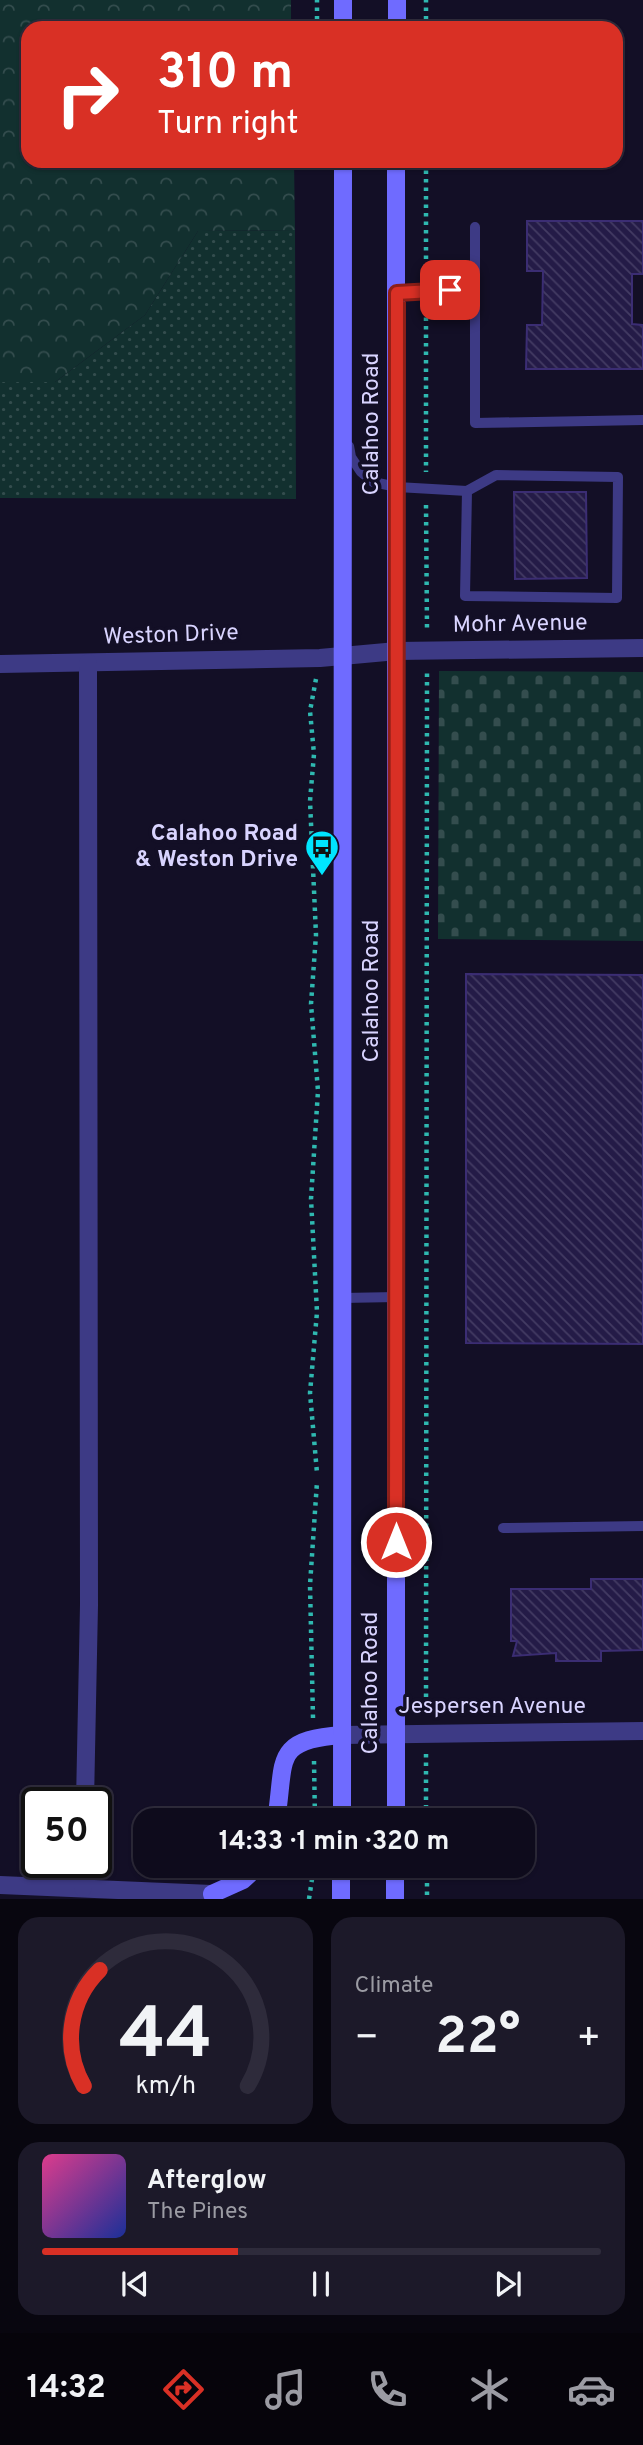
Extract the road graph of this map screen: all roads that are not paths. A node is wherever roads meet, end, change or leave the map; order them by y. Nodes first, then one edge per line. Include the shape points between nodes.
1 (343, 0) edge
2 (397, 0) edge
3 (343, 21) edge
4 (397, 21) edge
5 (343, 168) edge
6 (397, 168) edge
7 (475, 228) dead end
8 (473, 290) junction
9 (397, 293) junction
10 (643, 420) edge
11 (344, 421) junction
12 (397, 487) junction
13 (467, 491) junction
14 (643, 648) edge
15 (397, 651) junction
16 (344, 656) junction
17 (88, 663) junction
18 (0, 664) edge
19 (397, 1297) junction
20 (342, 1298) junction
21 (643, 1526) edge
22 (503, 1528) dead end
23 (643, 1731) edge
24 (396, 1732) junction
25 (342, 1735) junction
26 (85, 1787) edge
27 (277, 1808) edge
28 (342, 1808) edge
29 (396, 1808) edge
30 (83, 1878) edge
31 (246, 1878) edge
32 (341, 1878) edge
33 (396, 1878) edge
34 (0, 1885) edge
35 (83, 1888) junction
36 (212, 1894) joint
37 (341, 1899) edge
38 (395, 1899) edge

1 - 3 main road
2 - 4 main road
5 - 11 main road, Calahoo Road
6 - 9 main road, Calahoo Road
7 - 8 lane
8 - 9 lane
8 - 10 lane via 475,423
9 - 12 main road, Calahoo Road
11 - 12 lane via 351,457 361,472 373,482
11 - 16 main road, Calahoo Road
12 - 13 lane
12 - 15 main road, Calahoo Road
13 - 13 lane via 465,596 617,598 618,477 496,475
14 - 15 street, Mohr Avenue
15 - 16 street, Mohr Avenue
15 - 19 main road, Calahoo Road
16 - 17 street, Weston Drive
16 - 20 main road, Calahoo Road
17 - 18 street, Weston Drive
17 - 26 street
19 - 20 lane
19 - 24 main road, Calahoo Road
20 - 25 main road, Calahoo Road
21 - 22 lane
23 - 24 street, Jespersen Avenue
24 - 25 street, Jespersen Avenue
24 - 29 main road, Calahoo Road
25 - 27 main road via 313,1737 292,1746 282,1770
25 - 28 main road, Calahoo Road
30 - 35 street
31 - 36 main road
32 - 37 main road
33 - 38 main road
34 - 35 street
35 - 36 street

